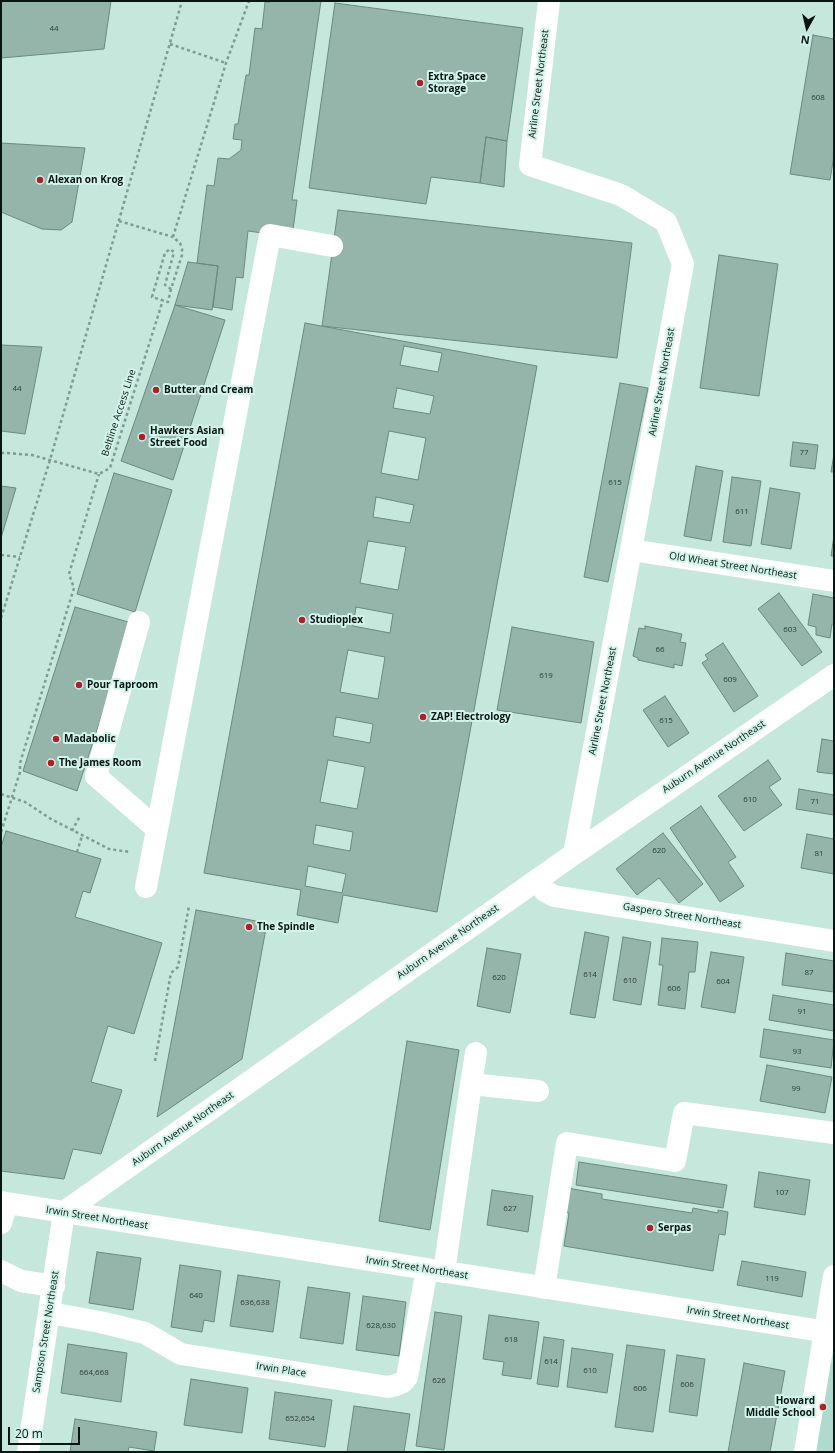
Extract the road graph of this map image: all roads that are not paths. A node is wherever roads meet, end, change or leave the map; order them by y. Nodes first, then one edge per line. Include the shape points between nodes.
1 (549, 1) edge
2 (332, 246) dead end
3 (631, 550) junction
4 (834, 582) edge
5 (138, 622) dead end
6 (834, 675) edge
7 (157, 829) junction
8 (574, 854) junction
9 (536, 880) junction
10 (146, 887) dead end
11 (834, 941) edge
12 (476, 1054) dead end
13 (471, 1084) junction
14 (538, 1091) dead end
15 (834, 1133) edge
16 (3, 1209) edge
17 (64, 1212) junction
18 (1, 1270) edge
19 (436, 1271) junction
20 (834, 1276) edge
21 (54, 1286) junction
22 (544, 1288) junction
23 (50, 1313) junction
24 (829, 1332) edge
25 (28, 1452) edge
26 (805, 1452) edge

1 - 3 street, Airline Street Northeast via 530,165 621,195 666,222 683,264
2 - 7 street via 270,234
3 - 4 street, Old Wheat Street Northeast
3 - 8 street, Airline Street Northeast
5 - 7 street via 96,776
6 - 8 street, Auburn Avenue Northeast
7 - 10 street
8 - 9 street, Auburn Avenue Northeast
9 - 11 street, Gaspero Street Northeast via 545,891 554,896
9 - 17 street, Auburn Avenue Northeast
12 - 13 street
13 - 14 street
13 - 19 street
15 - 22 street via 684,1113 675,1161 567,1143
16 - 17 street, Irwin Street Northeast
17 - 19 street, Irwin Street Northeast
17 - 21 street, Sampson Street Northeast
18 - 21 street via 21,1281
19 - 22 street, Irwin Street Northeast
19 - 23 street, Irwin Place via 407,1377 403,1382 388,1387 181,1354 145,1333
20 - 24 street
21 - 23 street, Sampson Street Northeast
22 - 24 street, Irwin Street Northeast
23 - 25 street, Sampson Street Northeast
24 - 26 street

